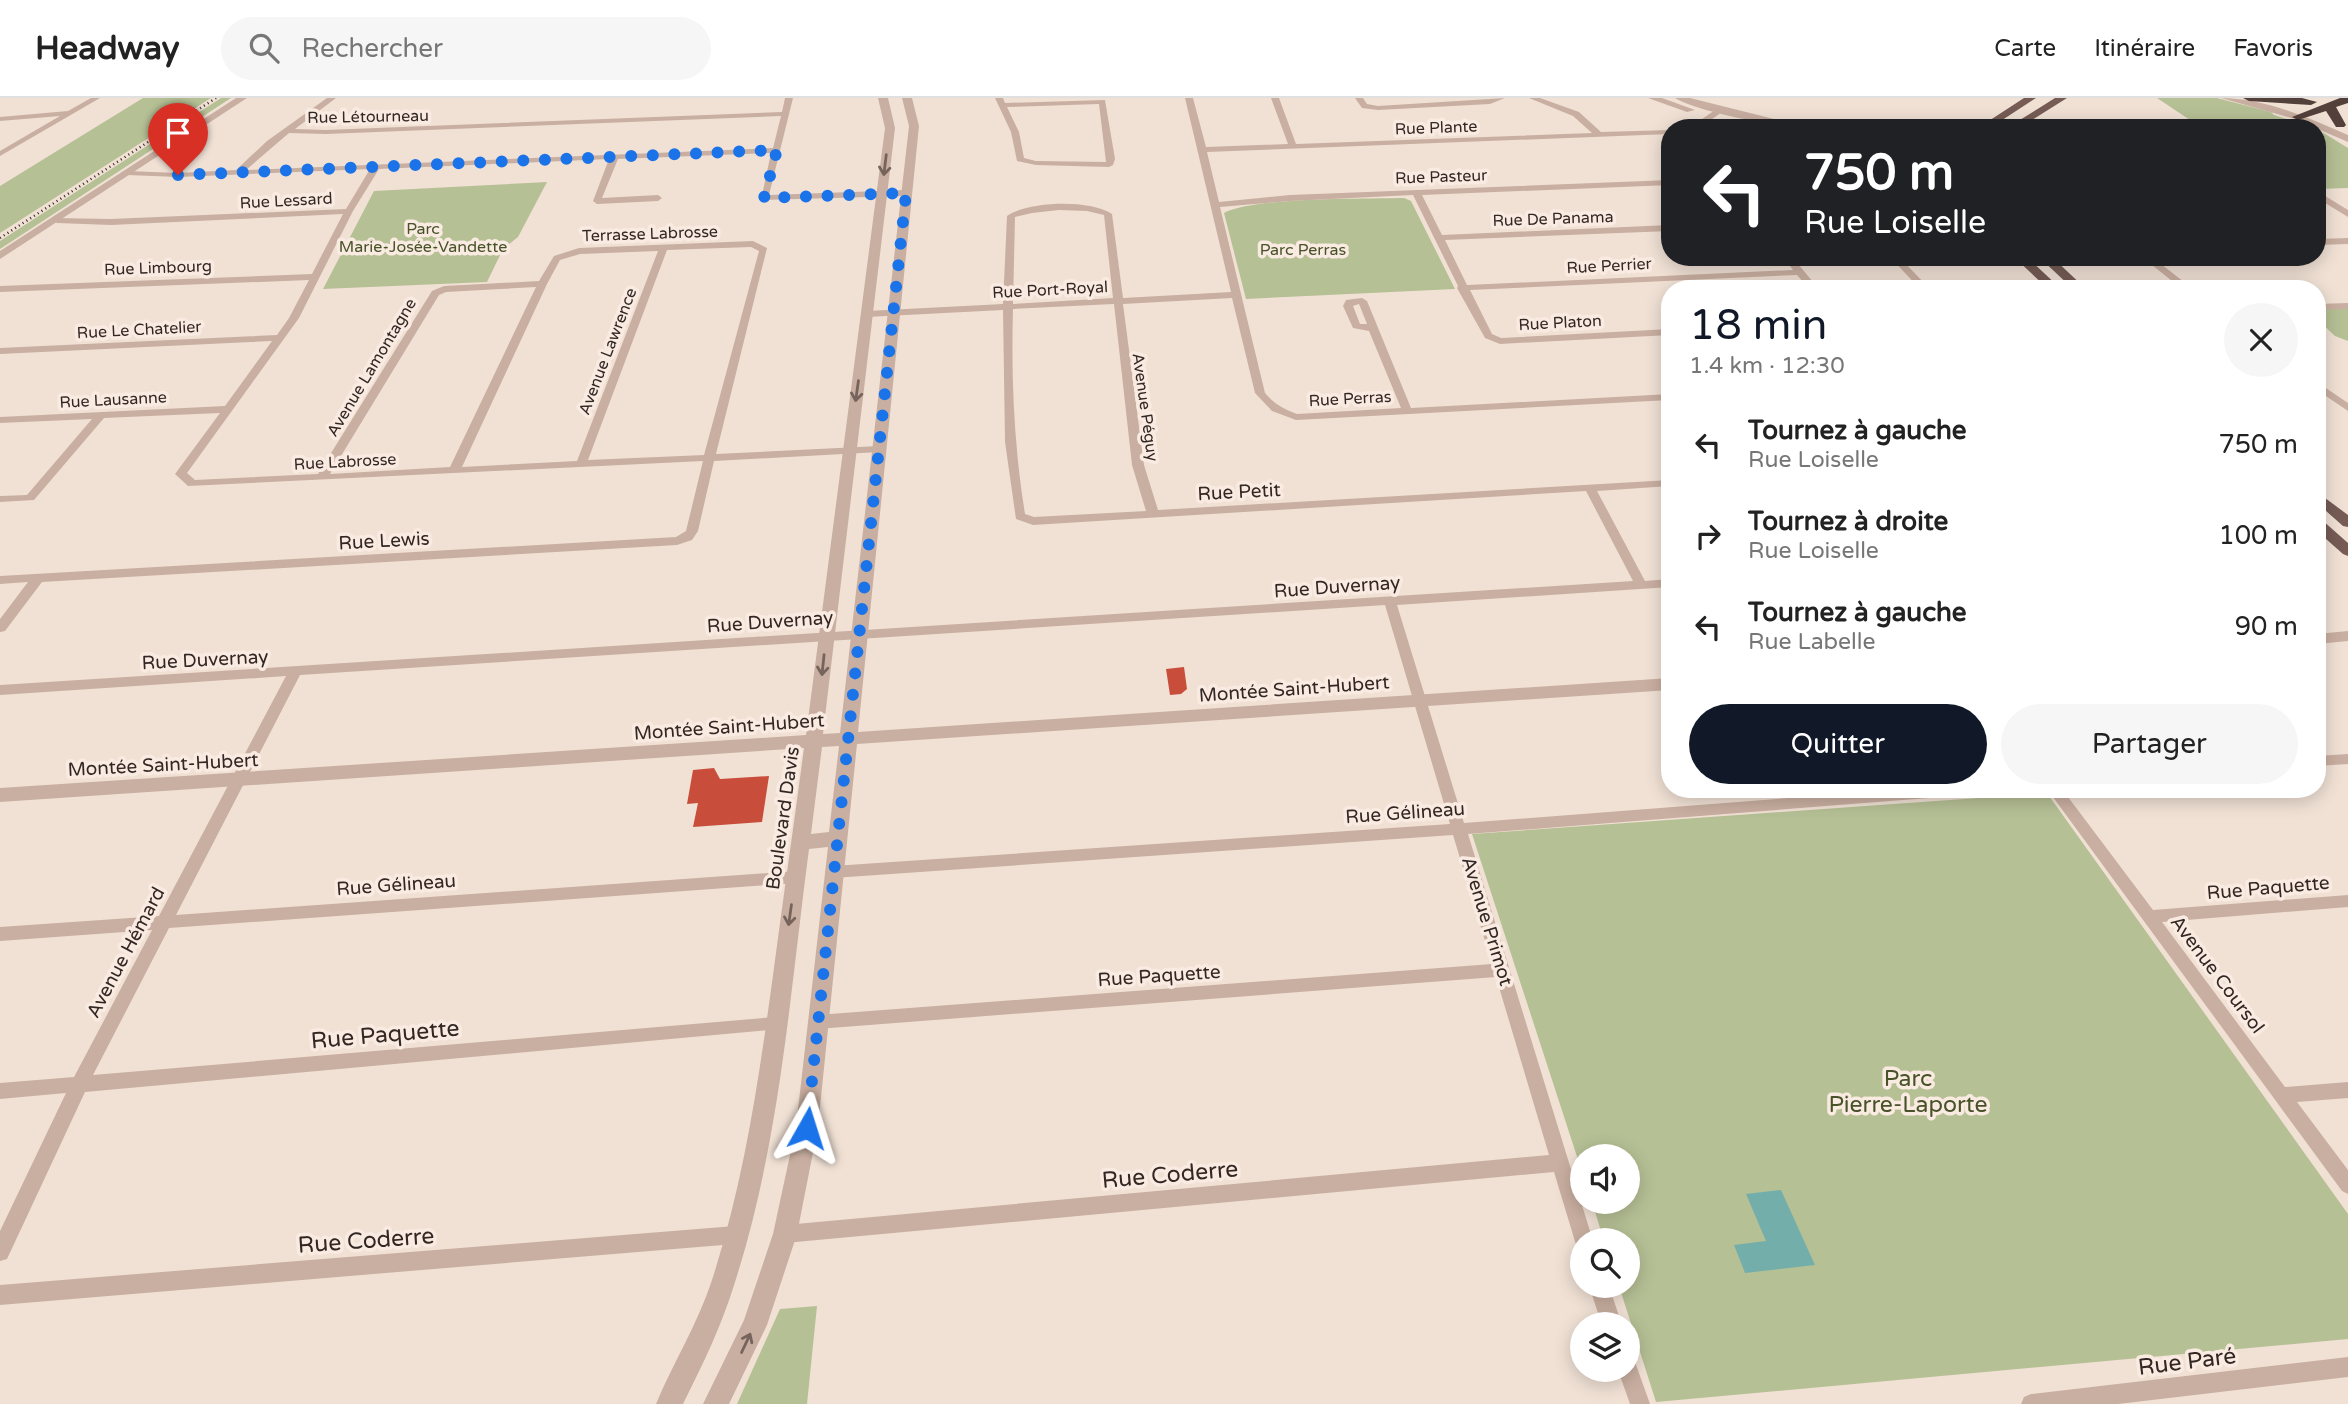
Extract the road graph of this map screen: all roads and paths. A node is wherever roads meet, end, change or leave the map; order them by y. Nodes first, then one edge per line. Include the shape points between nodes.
1 (96, 98) edge
2 (242, 98) edge
3 (332, 98) edge
4 (789, 98) edge
5 (883, 98) edge
6 (907, 98) edge
7 (1189, 98) edge
8 (1275, 98) edge
9 (1359, 98) edge
10 (1501, 98) edge
11 (1533, 98) edge
12 (1654, 98) edge
13 (1680, 98) edge
14 (2031, 98) edge
15 (2062, 98) edge
16 (2226, 98) edge
17 (2248, 98) edge
18 (2348, 99) edge
19 (1001, 102) edge
20 (2306, 108) edge
21 (70, 113) junction
22 (1716, 113) junction
23 (784, 114) junction
24 (0, 119) edge
25 (1707, 119) edge
26 (1735, 119) edge
27 (1752, 119) edge
28 (1997, 119) edge
29 (2027, 119) edge
30 (2321, 119) edge
31 (2326, 123) edge
32 (2344, 127) edge
33 (289, 131) junction
34 (1661, 132) edge
35 (1598, 134) junction
36 (2348, 139) edge
37 (1293, 147) junction
38 (777, 150) junction
39 (1203, 150) junction
40 (2, 152) edge
41 (614, 158) junction
42 (376, 167) junction
43 (239, 172) junction
44 (127, 173) junction
45 (1661, 182) edge
46 (1416, 192) junction
47 (906, 193) junction
48 (882, 194) junction
49 (658, 198) dead end
50 (2326, 200) edge
51 (1214, 205) junction
52 (349, 211) junction
53 (2348, 214) edge
54 (57, 220) junction
55 (1661, 228) edge
56 (1438, 238) junction
57 (2348, 241) edge
58 (2326, 242) edge
59 (663, 248) junction
60 (0, 256) edge
61 (1795, 266) edge
62 (1903, 266) edge
63 (2030, 266) edge
64 (2055, 266) edge
65 (2158, 266) edge
66 (1800, 272) junction
67 (317, 277) junction
68 (1807, 280) edge
69 (1916, 280) edge
70 (2045, 280) edge
71 (2070, 280) edge
72 (2176, 280) edge
73 (542, 284) junction
74 (1462, 288) junction
75 (0, 289) edge
76 (1234, 295) junction
77 (1118, 302) junction
78 (2348, 306) edge
79 (1009, 307) junction
80 (2326, 307) edge
81 (893, 312) junction
82 (867, 314) junction
83 (1373, 328) dead end
84 (1661, 332) edge
85 (280, 338) junction
86 (0, 351) edge
87 (2326, 392) edge
88 (1661, 397) edge
89 (2348, 408) edge
90 (228, 409) junction
91 (1407, 411) junction
92 (101, 415) junction
93 (0, 420) edge
94 (879, 449) junction
95 (849, 450) junction
96 (709, 458) junction
97 (581, 464) junction
98 (454, 471) junction
99 (322, 477) junction
100 (1661, 484) edge
101 (1590, 488) junction
102 (0, 499) edge
103 (2326, 503) edge
104 (1153, 514) junction
105 (2348, 523) edge
106 (2326, 531) edge
107 (2348, 551) edge
108 (38, 578) junction
109 (0, 580) edge
110 (1661, 584) edge
111 (1642, 585) junction
112 (1390, 602) junction
113 (0, 628) edge
114 (860, 634) junction
115 (826, 636) junction
116 (2348, 636) edge
117 (2326, 638) edge
118 (293, 674) junction
119 (1661, 685) edge
120 (0, 690) edge
121 (1422, 701) junction
122 (848, 739) junction
123 (813, 742) junction
124 (2348, 759) edge
125 (2326, 760) edge
126 (237, 781) junction
127 (0, 795) edge
128 (1863, 798) edge
129 (2061, 798) edge
130 (1459, 829) junction
131 (837, 839) junction
132 (800, 842) junction
133 (833, 872) junction
134 (796, 877) junction
135 (2348, 901) edge
136 (2150, 917) junction
137 (164, 922) junction
138 (0, 934) edge
139 (1503, 970) junction
140 (817, 1022) junction
141 (775, 1024) junction
142 (79, 1085) junction
143 (2348, 1090) edge
144 (0, 1091) edge
145 (2281, 1095) junction
146 (1560, 1163) junction
147 (2348, 1185) edge
148 (1580, 1228) edge
149 (785, 1234) junction
150 (735, 1235) junction
151 (0, 1252) edge
152 (0, 1295) edge
153 (2348, 1367) edge
154 (1632, 1382) edge
155 (668, 1404) edge
156 (716, 1404) edge
157 (1640, 1404) edge
158 (2031, 1404) edge

1 - 21 street
2 - 44 street
3 - 33 street
4 - 23 street
5 -> 48 street, Boulevard Davis via 890,128
6 - 47 street via 914,126
7 - 39 street, Rue Perras
8 - 37 street
9 - 10 street via 1365,106 1378,107
11 - 35 street via 1576,114
12 - 22 street
13 - 22 street
14 - 28 main road
15 - 29 main road
16 - 20 street
17 - 20 highway
17 - 20 street
18 - 20 highway
19 - 19 street via 1015,132 1020,159 1110,165 1102,102
20 - 30 street
20 - 32 street
20 - 32 highway via 2334,112
21 - 24 street
21 - 40 street
22 - 25 street
22 - 26 street
22 - 27 street
23 - 33 street, Rue Létourneau
23 - 38 street
31 - 36 street
33 - 43 street
34 - 35 street, Rue Plante
35 - 37 street, Rue Plante
37 - 39 street, Rue Plante
38 - 41 street
38 - 48 street via 764,198
39 - 51 street, Rue Perras
41 - 42 street
41 - 49 street via 597,201
42 - 43 street
42 - 52 street, Rue Labrosse
43 - 44 street
44 - 54 street
45 - 46 street, Rue Pasteur
46 - 51 street, Rue Pasteur
46 - 56 street, Rue Platon
47 - 48 street
47 - 81 street
48 - 82 street, Boulevard Davis
50 - 53 street
51 - 76 street, Rue Perras
52 - 54 street, Rue Lessard via 110,222
52 - 67 street, Rue Labrosse
54 - 60 street
55 - 56 street, Rue De Panama
56 - 74 street, Rue Platon
57 - 58 street
59 - 73 street, Terrasse Labrosse via 565,254 557,258
59 - 96 street, Terrasse Labrosse via 753,244 764,250
59 - 97 street, Avenue Lawrence
61 - 66 street
62 - 69 street
63 - 70 main road
64 - 71 main road
65 - 72 street
66 - 68 street
66 - 74 street, Rue Perrier
67 - 75 street, Rue Limbourg
67 - 85 street, Rue Labrosse
73 - 98 street, Terrasse Labrosse
73 - 99 street, Avenue Lamontagne via 435,293
74 - 84 street, Rue Platon via 1488,336 1500,341
76 - 77 street, Rue Port-Royal
76 - 91 street, Rue Perras via 1260,393 1267,404 1296,417
77 - 79 street, Rue Port-Royal
77 - 79 street, Avenue Péguy via 1108,214 1095,207 1022,211 1011,216
77 - 104 street, Avenue Péguy via 1138,465
78 - 80 street
79 - 81 street, Rue Port-Royal
79 - 104 street, Rue Petit via 1011,468 1020,516 1033,521
81 - 82 street, Rue Port-Royal
81 - 94 street
82 -> 95 street, Boulevard Davis
83 - 91 street
85 - 86 street, Rue Le Chatelier
85 - 90 street, Rue Labrosse
87 - 89 street
88 - 91 street, Rue Perras
90 - 92 street, Rue Lausanne
90 - 99 street, Rue Labrosse via 181,474 192,484
92 - 93 street, Rue Lausanne
92 - 102 street via 30,498
94 - 95 street, Rue Labrosse
94 - 114 street
95 - 96 street, Rue Labrosse
95 - 115 street, Boulevard Davis
96 - 97 street, Rue Labrosse
96 - 108 street, Rue Lewis via 692,531 677,541
97 - 98 street, Rue Labrosse
98 - 99 street, Rue Labrosse
100 - 101 street, Rue Petit
101 - 104 street, Rue Petit
101 - 111 street
103 - 105 main road
106 - 107 main road
108 - 109 street, Rue Lewis
108 - 113 street
110 - 111 street, Rue Duvernay
111 - 112 street, Rue Duvernay
112 - 114 street, Rue Duvernay
112 - 121 street, Avenue Primot
114 - 115 street, Rue Duvernay
114 - 122 street
115 - 118 street, Rue Duvernay
115 -> 123 street, Boulevard Davis
116 - 117 street
118 - 120 street, Rue Duvernay
118 - 126 street, Avenue Hémard
119 - 121 street, Montée Saint-Hubert
121 - 122 street, Montée Saint-Hubert
121 - 130 street, Avenue Primot
122 - 123 street, Montée Saint-Hubert
122 - 131 street
123 - 126 street, Montée Saint-Hubert
123 - 132 street, Boulevard Davis
124 - 125 street
126 - 127 street, Montée Saint-Hubert
126 - 137 street, Avenue Hémard
128 - 130 street, Rue Gélineau
129 - 136 street, Avenue Coursol
130 - 133 street, Rue Gélineau
130 - 139 street, Avenue Primot
131 - 132 street
131 - 133 street
132 - 134 street, Boulevard Davis
133 - 140 street
134 - 137 street, Rue Gélineau
134 -> 141 street, Boulevard Davis
135 - 136 street, Rue Paquette
136 - 145 street, Avenue Coursol
137 - 138 street, Rue Gélineau
137 - 142 street, Avenue Hémard
139 - 140 street, Rue Paquette
139 - 146 street, Avenue Primot
140 - 149 street via 807,1128
141 - 142 street, Rue Paquette
141 - 150 street, Boulevard Davis via 759,1147
142 - 144 street, Rue Paquette
142 - 151 street, Avenue Hémard
143 - 145 street
145 - 147 street, Avenue Coursol
146 - 148 street, Avenue Primot
146 - 149 street, Rue Coderre
156 -> 149 street via 755,1325
150 - 152 street, Rue Coderre
150 - 155 street, Boulevard Davis via 716,1304 688,1371
153 - 158 street, Rue Paré
154 - 157 street

